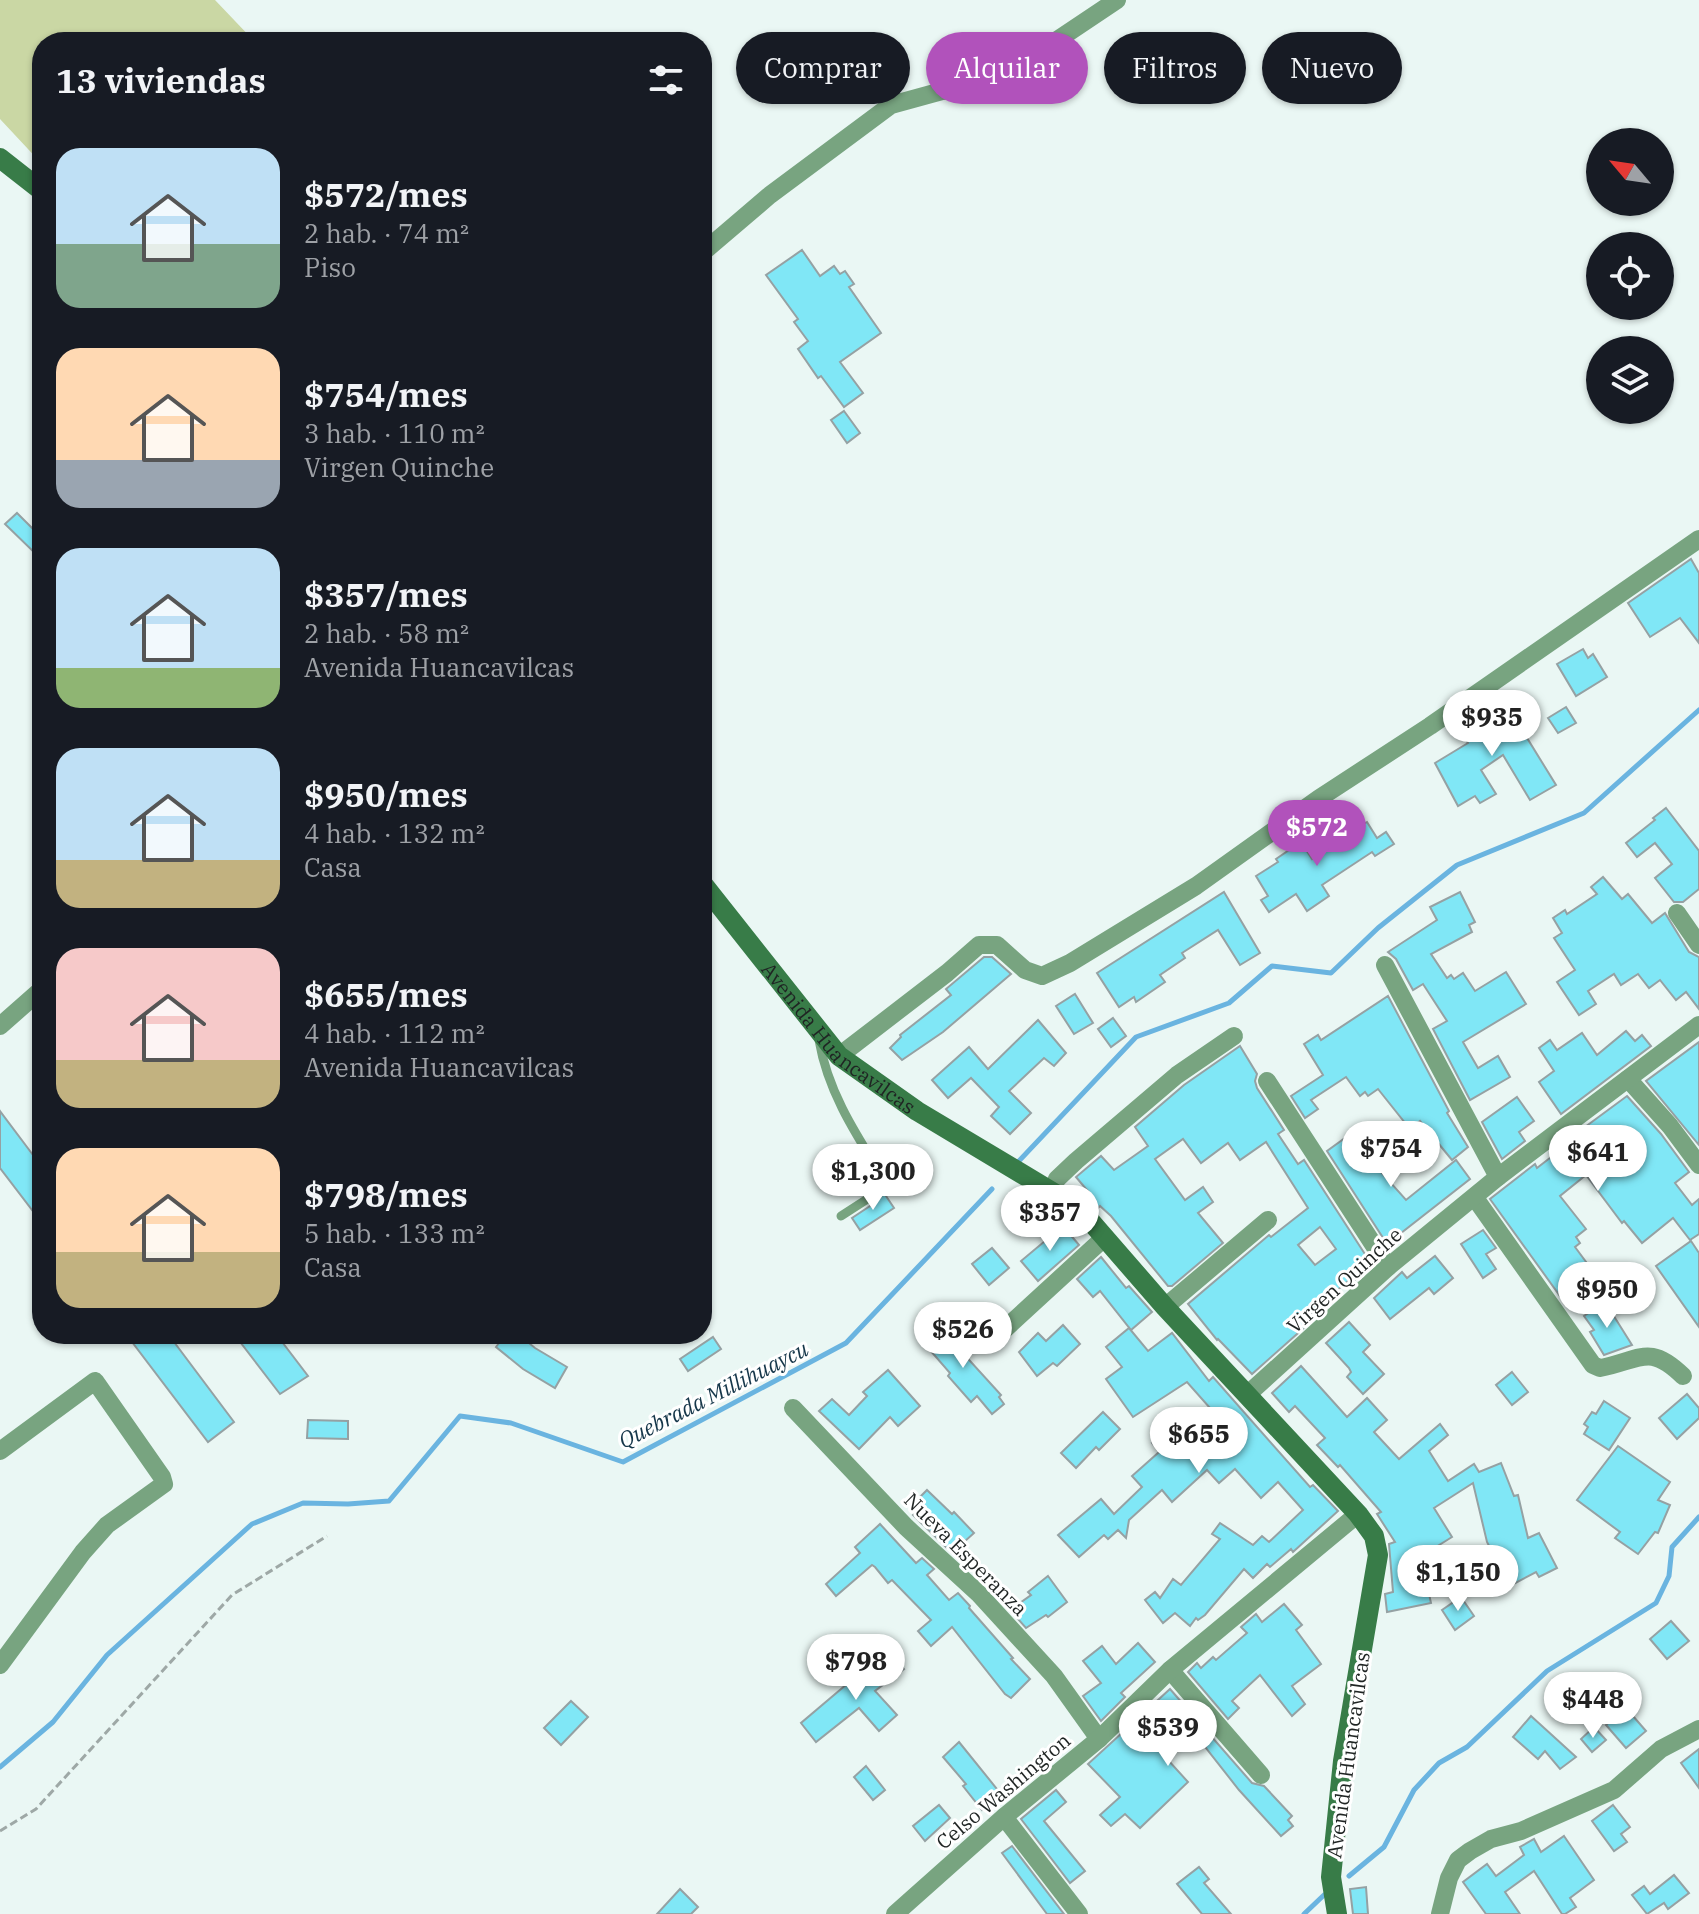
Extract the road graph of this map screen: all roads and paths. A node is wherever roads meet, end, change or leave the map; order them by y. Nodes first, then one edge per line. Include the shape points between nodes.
1 (1117, 0) edge
2 (0, 158) edge
3 (32, 183) edge
4 (712, 244) edge
5 (1699, 539) edge
6 (712, 896) edge
7 (1677, 913) dead end
8 (1699, 945) edge
9 (1385, 965) dead end
10 (32, 998) edge
11 (1699, 1025) edge
12 (0, 1026) edge
13 (817, 1029) junction
14 (1234, 1036) dead end
15 (839, 1056) junction
16 (1628, 1079) junction
17 (1267, 1081) dead end
18 (1699, 1165) edge
19 (1498, 1177) junction
20 (1051, 1192) junction
21 (1475, 1198) junction
22 (841, 1216) dead end
23 (1268, 1220) dead end
24 (1104, 1238) junction
25 (1388, 1267) junction
26 (1165, 1307) junction
27 (994, 1339) dead end
28 (1683, 1376) dead end
29 (1248, 1394) junction
30 (793, 1408) dead end
31 (0, 1451) edge
32 (1358, 1514) junction
33 (327, 1536) dead end
34 (0, 1665) edge
35 (1170, 1670) junction
36 (1699, 1729) edge
37 (1099, 1739) junction
38 (1261, 1775) dead end
39 (1004, 1817) junction
40 (0, 1831) edge
41 (895, 1914) edge
42 (1079, 1914) edge
43 (1337, 1914) edge
44 (1440, 1914) edge

1 - 4 street via 979,88 942,91 891,105
2 - 3 street
5 - 15 street via 1196,886 1070,963 1042,976 1025,970 997,945 979,945
6 - 13 street, Avenida Huancavilcas
7 - 8 street
9 - 19 street
10 - 12 street
11 - 16 street, Virgen Quinche
13 - 15 street, Avenida Huancavilcas
13 - 22 lane via 831,1088 885,1181
14 - 20 street via 1177,1075 1076,1161
15 - 20 street, Avenida Huancavilcas via 917,1111
16 - 18 street
16 - 19 street, Virgen Quinche
17 - 25 street
19 - 21 street, Virgen Quinche
20 - 24 street, Avenida Huancavilcas via 1079,1208
21 - 25 street, Virgen Quinche
21 - 28 street via 1593,1365 1660,1357
23 - 26 street
24 - 26 street, Avenida Huancavilcas
24 - 27 street
25 - 29 street, Virgen Quinche
26 - 29 street, Avenida Huancavilcas
29 - 32 street, Avenida Huancavilcas
30 - 37 street, Nueva Esperanza via 906,1527 978,1593 1054,1676
31 - 34 street via 95,1381 164,1484 107,1525
32 - 35 street, Celso Washington
32 - 43 street, Avenida Huancavilcas via 1374,1536 1378,1555 1343,1761 1331,1877
33 - 40 path via 232,1595 36,1809
35 - 37 street, Celso Washington
35 - 38 street
36 - 44 street via 1661,1749 1614,1790 1470,1851 1449,1878
37 - 39 street, Celso Washington
39 - 41 street, Celso Washington
39 - 42 street

